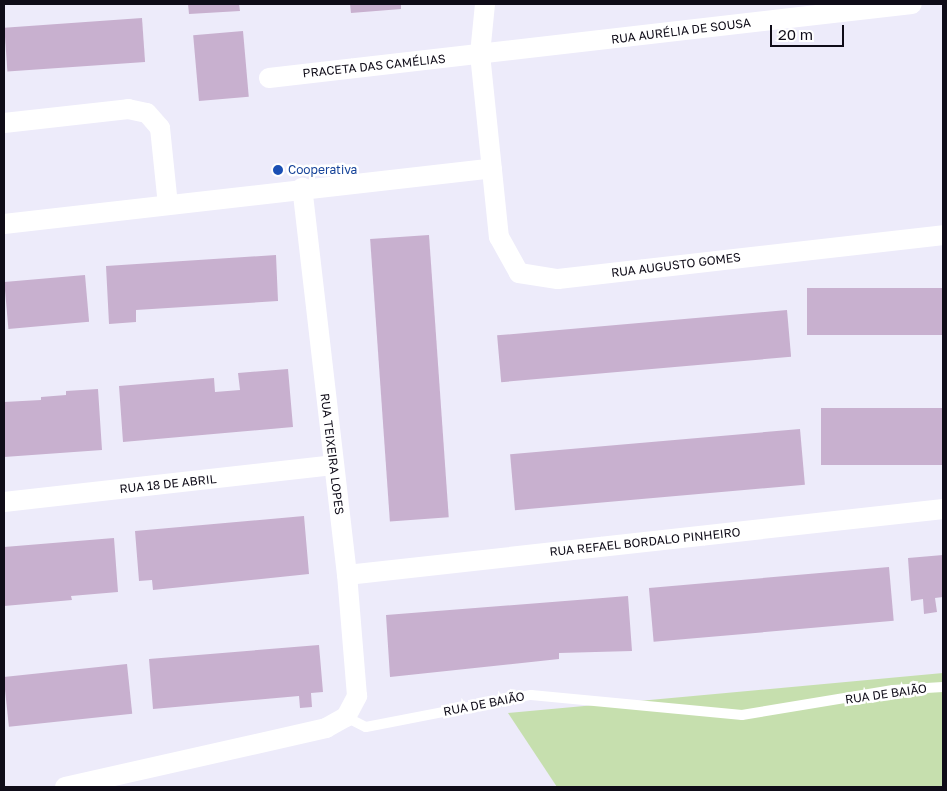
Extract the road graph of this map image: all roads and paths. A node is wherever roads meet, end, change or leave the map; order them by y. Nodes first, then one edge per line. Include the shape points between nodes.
1 (485, 4) edge
2 (912, 4) edge
3 (822, 9) edge
4 (480, 54) junction
5 (269, 78) dead end
6 (4, 123) edge
7 (492, 168) junction
8 (302, 188) junction
9 (168, 205) junction
10 (4, 224) edge
11 (943, 235) edge
12 (333, 465) junction
13 (4, 502) edge
14 (943, 509) edge
15 (347, 575) junction
16 (943, 687) edge
17 (346, 717) junction
18 (65, 787) edge

1 - 4 street
2 - 3 street, RUA AURÉLIA DE SOUSA
3 - 4 street, RUA AURÉLIA DE SOUSA
4 - 5 street, PRACETA DAS CAMÉLIAS
4 - 7 street
6 - 9 street via 128,109 147,113 160,128
7 - 8 street
7 - 11 street, RUA AUGUSTO GOMES via 499,237 519,273 558,279
8 - 9 street
8 - 12 street, RUA TEIXEIRA LOPES
9 - 10 street
12 - 13 street, RUA 18 DE ABRIL
12 - 15 street, RUA TEIXEIRA LOPES
14 - 15 street, RUA REFAEL BORDALO PINHEIRO
15 - 17 street, RUA TEIXEIRA LOPES via 357,696
16 - 17 lane, RUA DE BAIÃO via 893,690 742,715 531,695 366,727
17 - 18 street via 326,728

